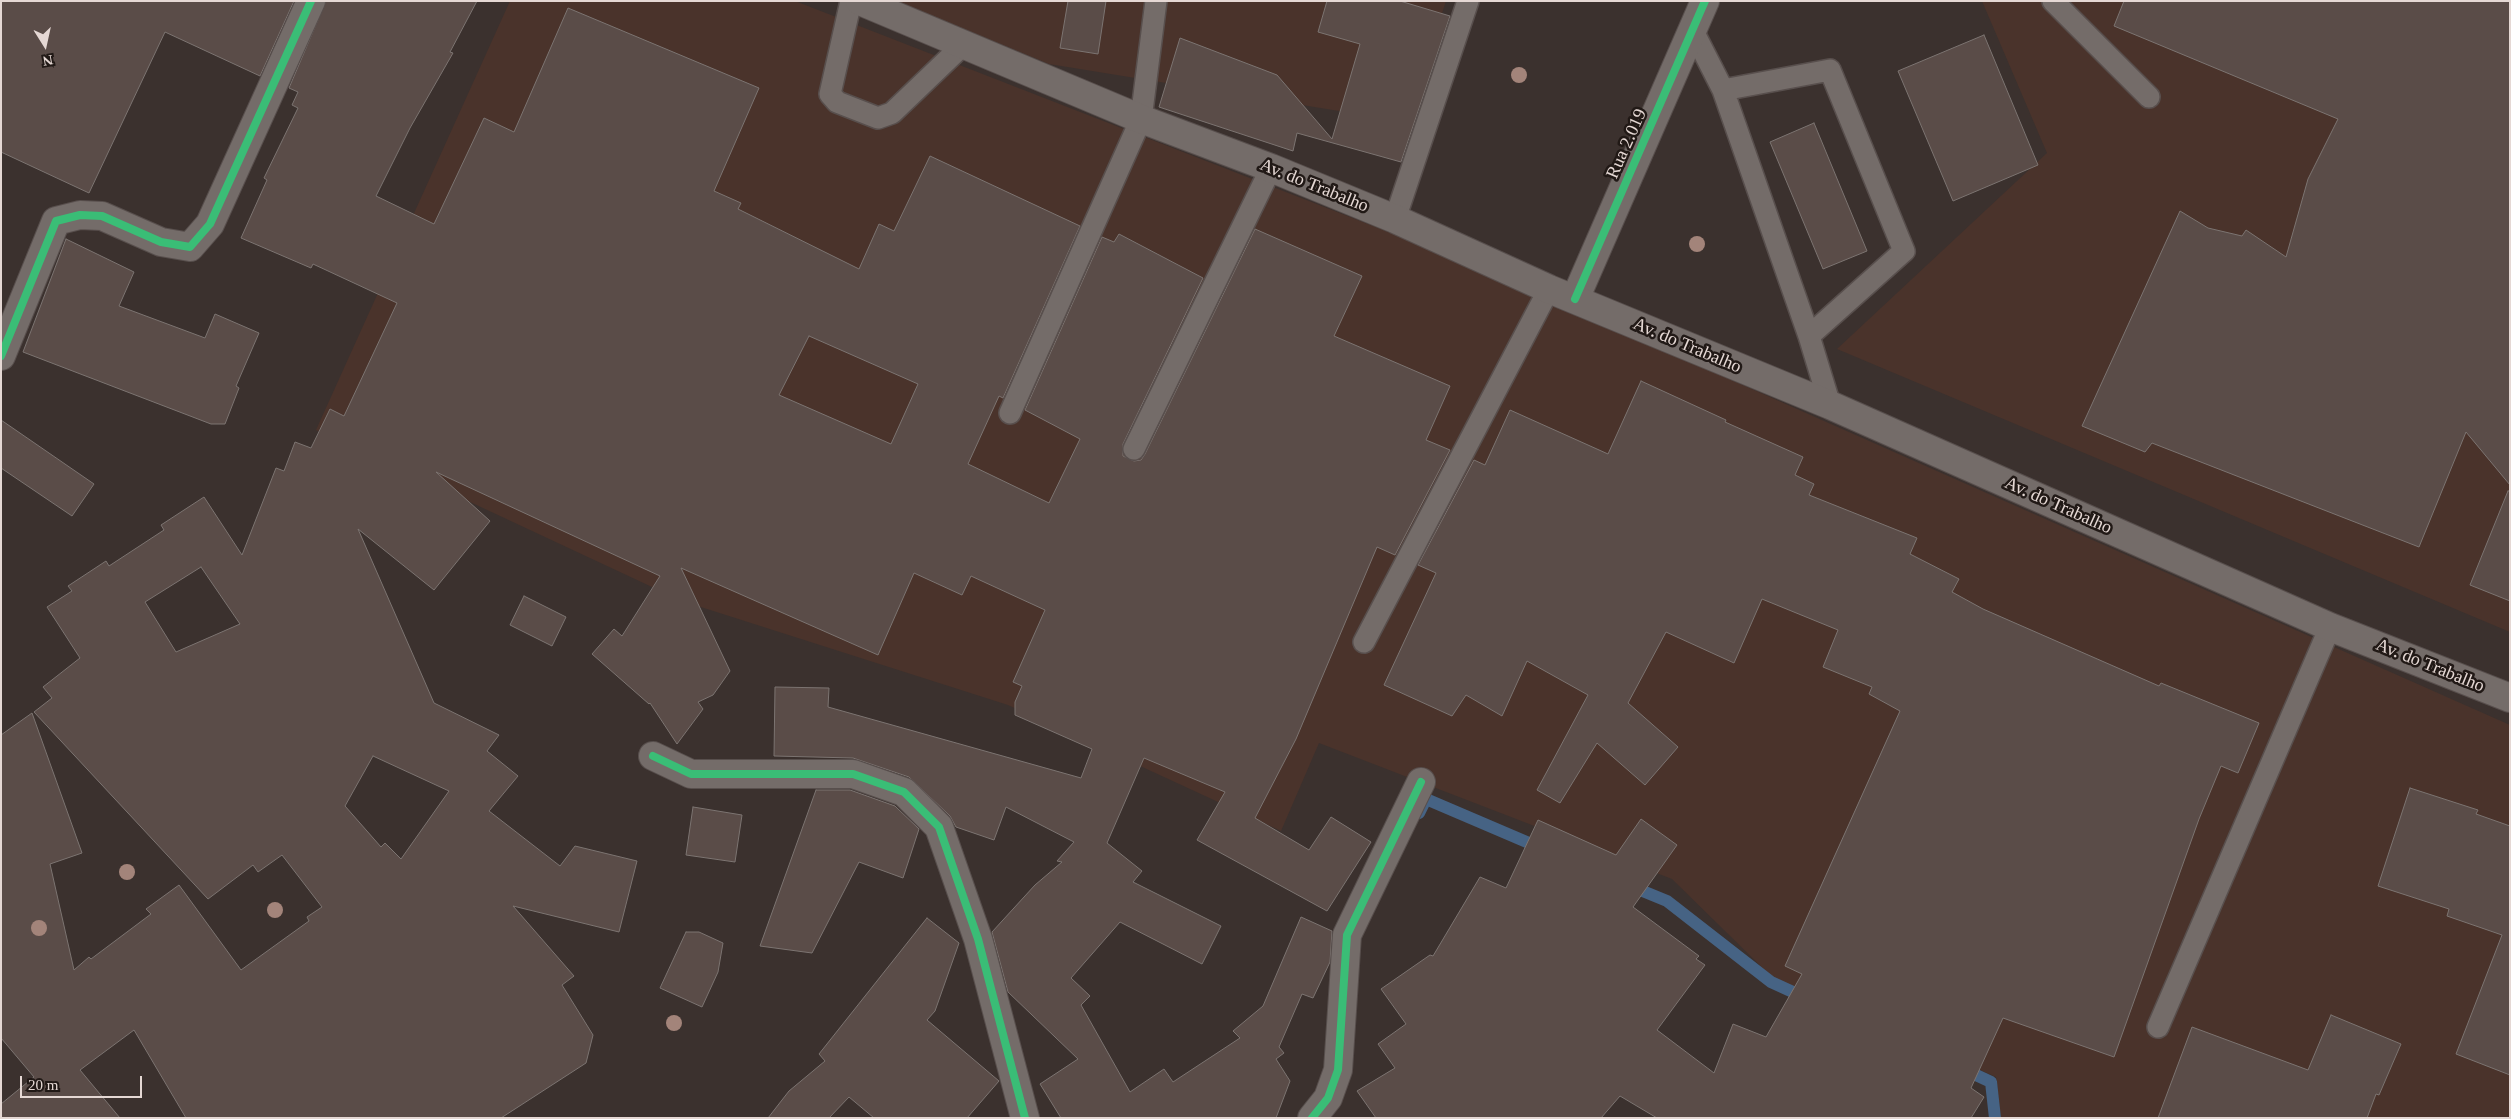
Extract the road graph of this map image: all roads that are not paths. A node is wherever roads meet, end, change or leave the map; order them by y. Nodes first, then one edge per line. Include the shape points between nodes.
1 (311, 1) edge
2 (851, 1) edge
3 (860, 1) edge
4 (1156, 1) edge
5 (1468, 1) edge
6 (1705, 1) edge
7 (2053, 1) edge
8 (1693, 31) junction
9 (964, 44) junction
10 (1723, 90) junction
11 (2149, 97) dead end
12 (1141, 119) junction
13 (1271, 168) junction
14 (1395, 219) junction
15 (1549, 289) junction
16 (1575, 299) junction
17 (1808, 336) junction
18 (1, 356) edge
19 (1830, 405) junction
20 (1010, 413) dead end
21 (1134, 449) dead end
22 (2330, 627) junction
23 (1364, 642) dead end
24 (2510, 698) edge
25 (653, 756) dead end
26 (1421, 782) dead end
27 (2158, 1027) dead end
28 (1025, 1118) edge
29 (1312, 1118) edge

1 - 18 street via 205,230 190,247 161,242 102,216 80,215 56,221
2 - 9 lane via 830,94 837,102 878,118 892,113
3 - 9 street, Av. do Trabalho
4 - 12 lane
5 - 14 lane
6 - 8 street, Rua 2.019
7 - 11 lane
8 - 10 lane
8 - 16 street, Rua 2.019
9 - 12 street, Av. do Trabalho
10 - 17 lane
10 - 17 lane via 1830,70 1904,251
12 - 13 street, Av. do Trabalho
12 - 20 lane
13 - 14 street, Av. do Trabalho
13 - 21 lane
14 - 15 street, Av. do Trabalho
15 - 16 street, Av. do Trabalho
15 - 23 lane
16 - 19 street, Av. do Trabalho
17 - 19 lane
19 - 22 street, Av. do Trabalho
22 - 24 street, Av. do Trabalho
22 - 27 lane
25 - 28 street via 690,774 853,774 904,792 939,827 978,939
26 - 29 street via 1347,935 1338,1070 1328,1098

